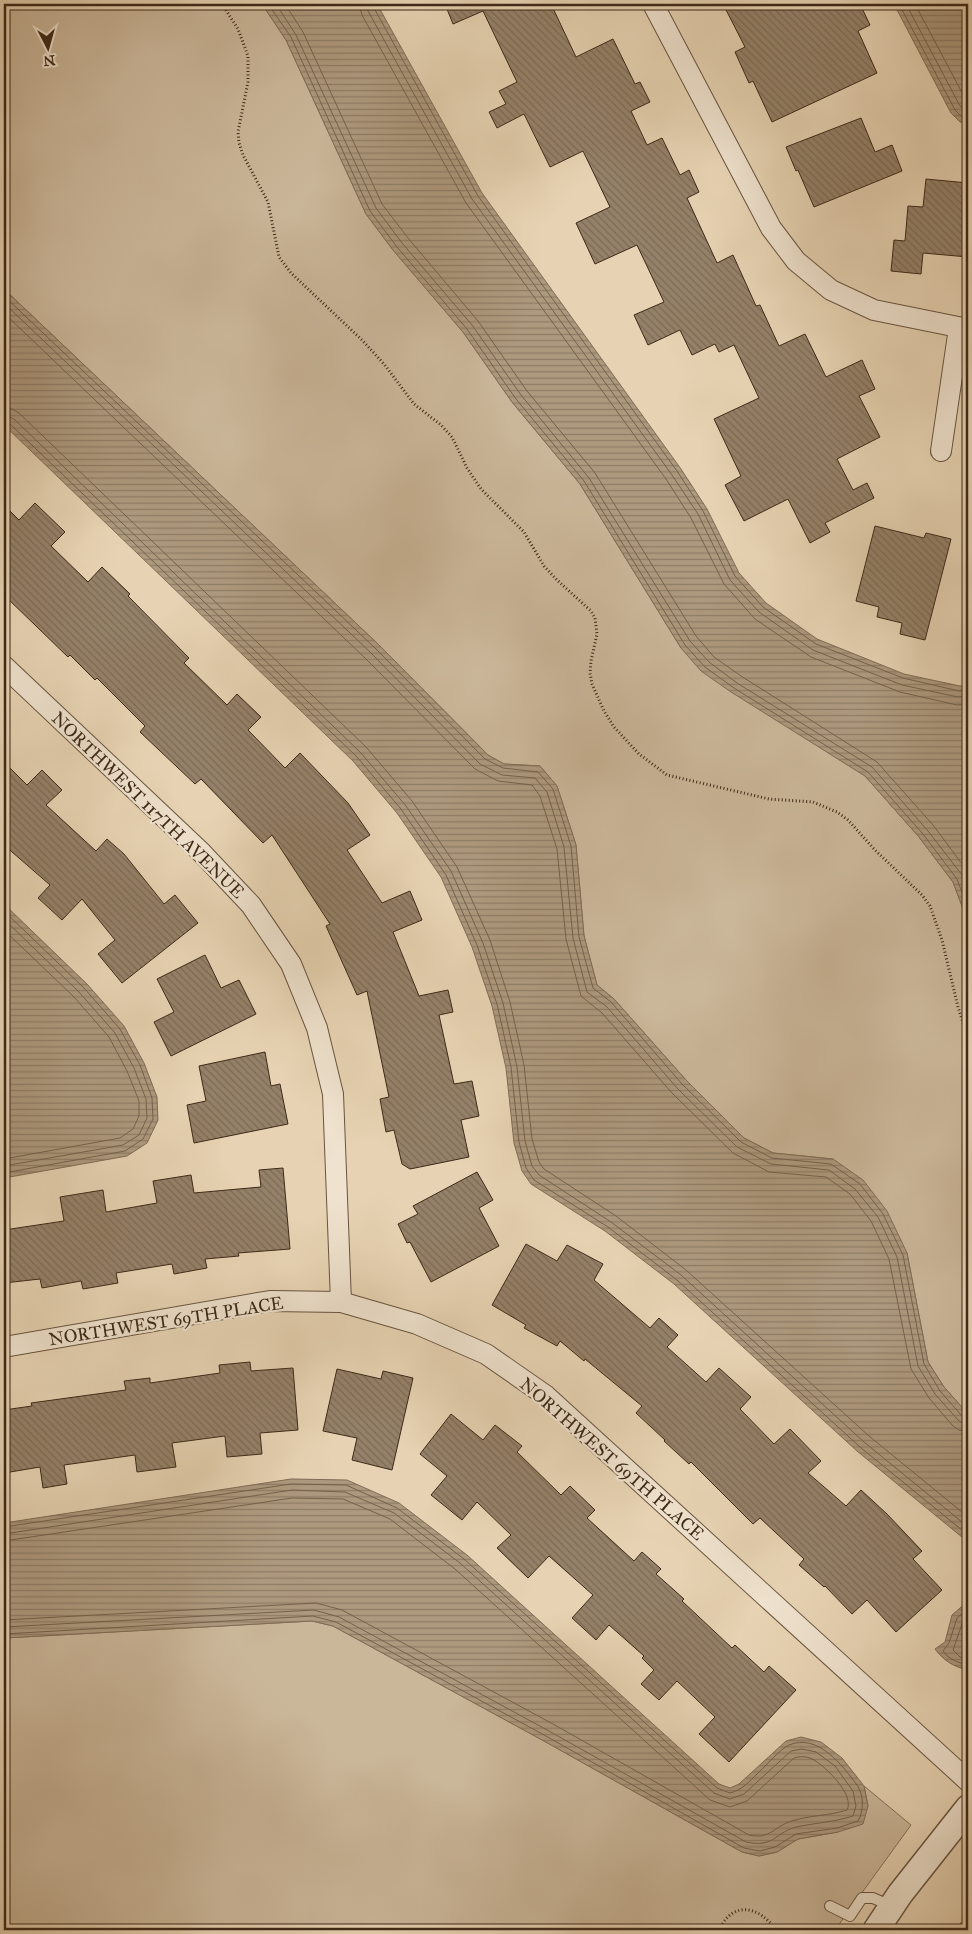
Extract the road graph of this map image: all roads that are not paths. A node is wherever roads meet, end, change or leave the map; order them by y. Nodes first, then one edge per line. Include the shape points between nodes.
1 (653, 4) edge
2 (963, 329) edge
3 (941, 451) dead end
4 (4, 666) edge
5 (341, 1302) junction
6 (4, 1347) edge
7 (968, 1780) edge
8 (968, 1808) edge
9 (830, 1906) dead end
10 (892, 1906) junction
11 (876, 1930) edge

1 - 2 street via 771,228 796,261 831,290 874,310
2 - 3 street
4 - 5 street, NORTHWEST 117TH AVENUE via 201,852 251,904 291,964 317,1028 333,1094
5 - 6 street, NORTHWEST 69TH PLACE via 270,1301
5 - 7 street, NORTHWEST 69TH PLACE via 417,1324 486,1354 544,1395
8 - 10 street
9 - 10 lane via 850,1916 862,1898 872,1898
10 - 11 street

